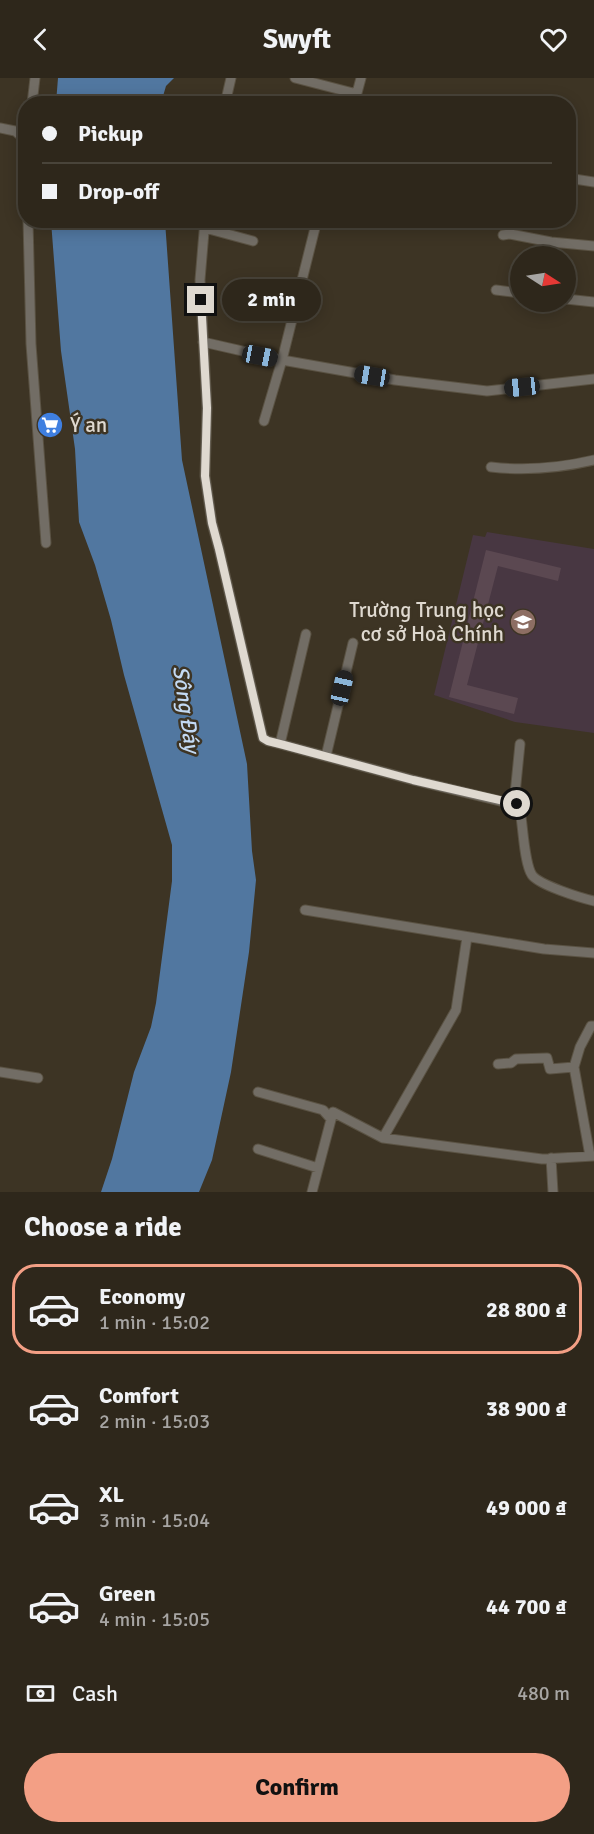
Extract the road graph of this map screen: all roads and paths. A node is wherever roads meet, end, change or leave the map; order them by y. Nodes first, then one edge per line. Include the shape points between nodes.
1 (35, 78) edge
2 (231, 78) edge
3 (295, 78) edge
4 (361, 78) edge
5 (33, 96) edge
6 (227, 96) edge
7 (346, 96) edge
8 (356, 96) edge
9 (0, 128) edge
10 (18, 133) edge
11 (576, 179) edge
12 (594, 182) edge
13 (28, 228) edge
14 (205, 228) edge
15 (216, 228) edge
16 (315, 228) edge
17 (503, 235) dead end
18 (253, 242) dead end
19 (594, 246) edge
20 (496, 290) dead end
21 (510, 292) edge
22 (576, 300) edge
23 (594, 302) edge
24 (203, 342) junction
25 (282, 360) junction
26 (594, 379) edge
27 (264, 421) dead end
28 (594, 460) edge
29 (491, 467) dead end
30 (46, 543) dead end
31 (306, 634) dead end
32 (353, 643) dead end
33 (280, 744) junction
34 (520, 744) dead end
35 (326, 756) junction
36 (514, 804) junction
37 (594, 901) edge
38 (305, 910) dead end
39 (467, 937) junction
40 (594, 953) edge
41 (594, 1026) edge
42 (498, 1064) dead end
43 (574, 1067) junction
44 (0, 1072) edge
45 (38, 1078) dead end
46 (258, 1092) dead end
47 (331, 1119) junction
48 (383, 1138) junction
49 (258, 1149) dead end
50 (592, 1156) edge
51 (551, 1158) junction
52 (318, 1168) junction
53 (312, 1192) edge
54 (553, 1192) edge

1 - 5 street
2 - 6 street
3 - 7 street
4 - 8 street
9 - 10 street
11 - 12 street
13 - 30 street via 32,356
14 - 24 street via 200,280
15 - 18 street
16 - 25 street
17 - 19 street
20 - 21 street
22 - 23 street
24 - 25 street
24 - 33 street via 207,408 205,476 212,523 262,735 265,740
25 - 26 street via 487,391
25 - 27 street
28 - 29 street via 517,470
31 - 33 street
32 - 35 street
33 - 35 street
34 - 36 street
35 - 36 street
36 - 37 street via 520,810 532,876
38 - 39 street
39 - 40 street
39 - 48 street via 456,1010
41 - 43 street via 580,1047
42 - 43 street via 547,1058 550,1070
43 - 50 street
44 - 45 street
46 - 47 street via 322,1110
47 - 48 street via 333,1112
47 - 52 street
48 - 51 street
49 - 52 street
50 - 51 street
51 - 54 street
52 - 53 street

